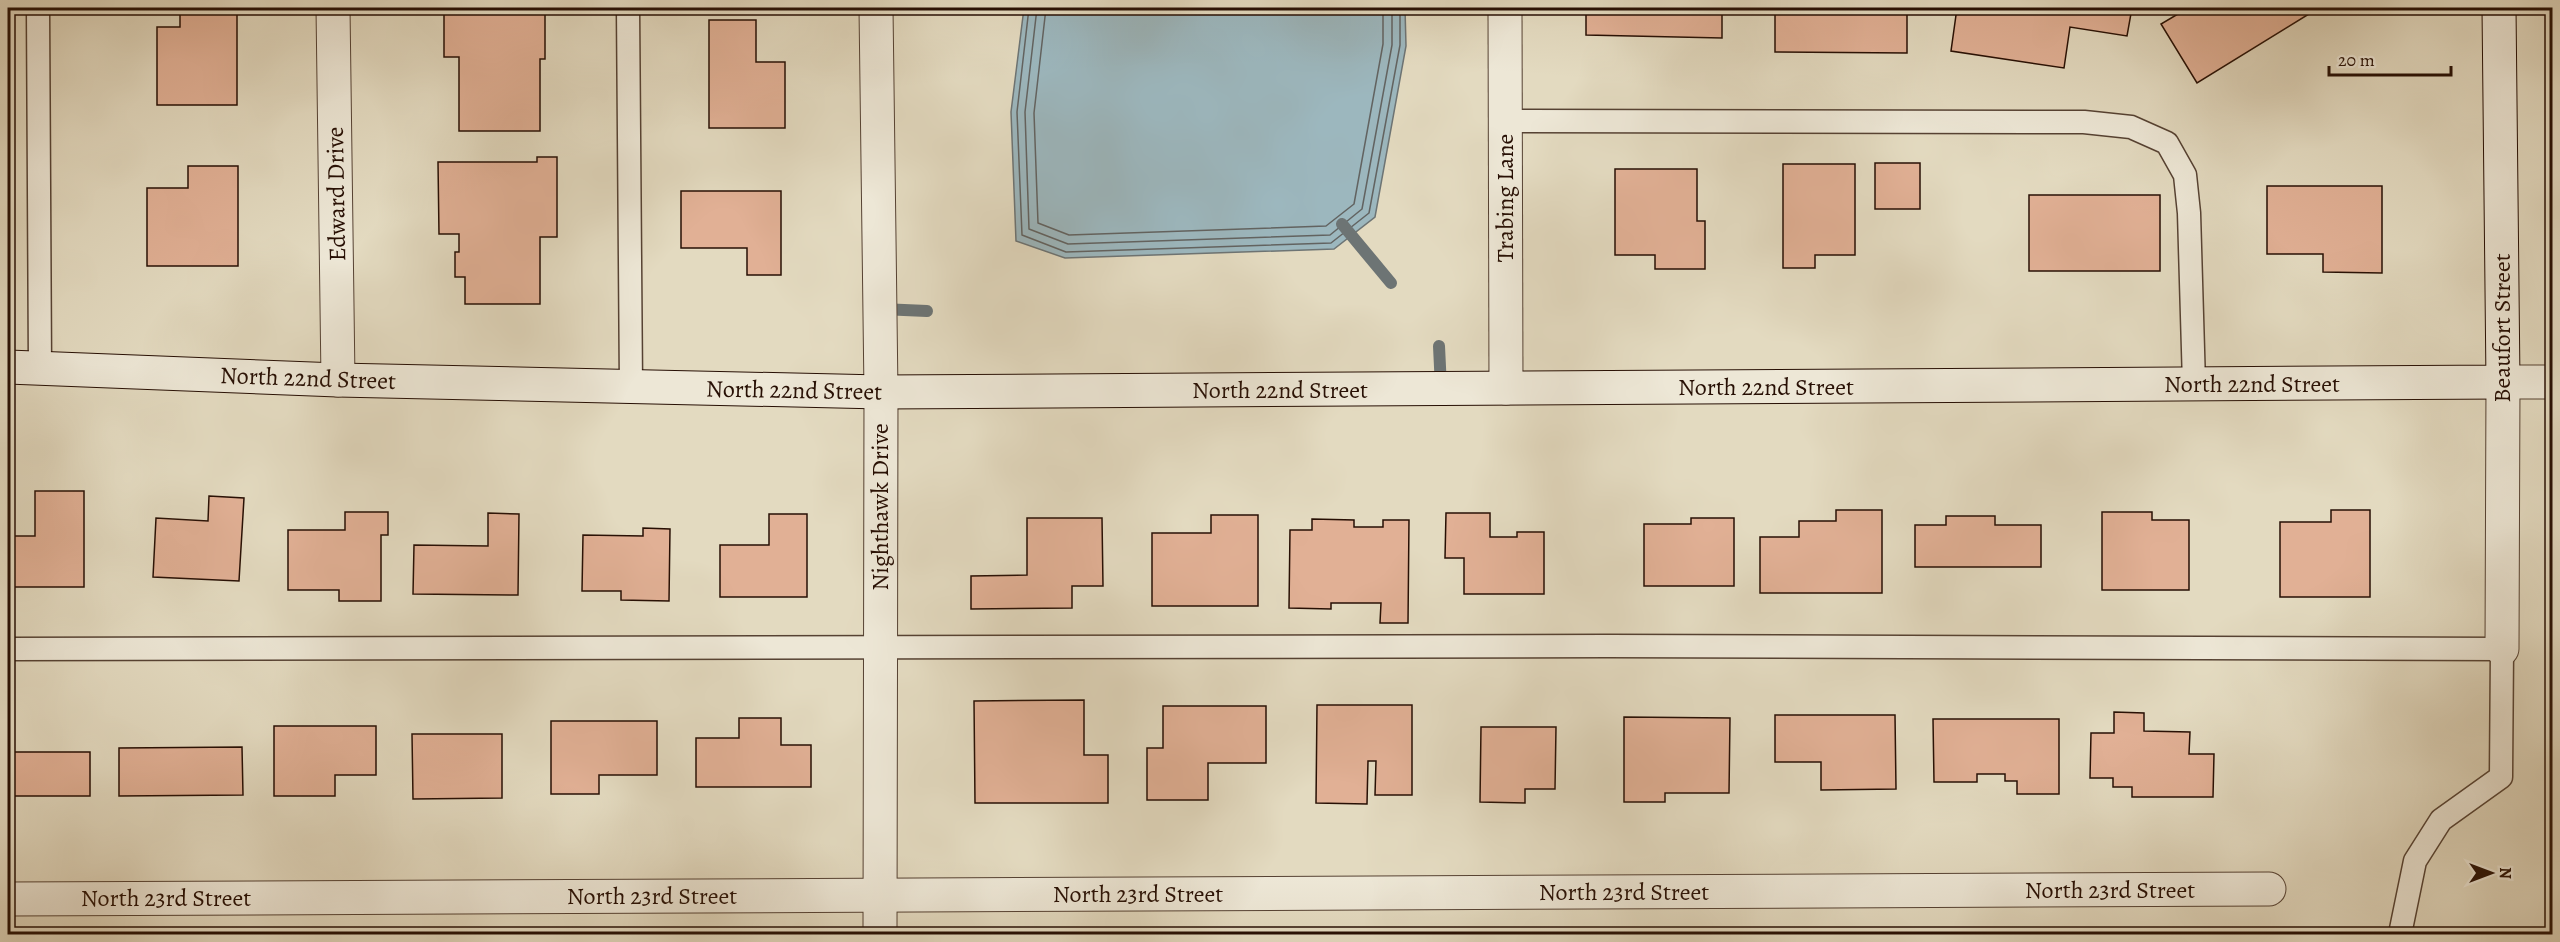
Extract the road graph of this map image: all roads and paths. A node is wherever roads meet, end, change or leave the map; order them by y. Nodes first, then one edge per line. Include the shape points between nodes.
1 (39, 8) edge
2 (333, 8) edge
3 (628, 8) edge
4 (876, 8) edge
5 (1505, 8) edge
6 (2499, 8) edge
7 (1505, 120) junction
8 (8, 367) edge
9 (40, 369) junction
10 (338, 380) junction
11 (2503, 382) junction
12 (2553, 382) edge
13 (2194, 384) junction
14 (631, 387) junction
15 (1506, 388) junction
16 (881, 393) junction
17 (879, 648) junction
18 (8, 649) edge
19 (2502, 649) junction
20 (2269, 889) dead end
21 (879, 895) junction
22 (8, 899) edge
23 (880, 934) edge
24 (2400, 934) edge

1 - 9 lane
2 - 10 street, Edward Drive
3 - 14 lane
4 - 16 street, Nighthawk Drive
5 - 7 street, Trabing Lane
6 - 11 street, Beaufort Street
7 - 13 lane via 2084,122 2131,127 2167,143 2185,175
7 - 15 street, Trabing Lane
8 - 9 street, North 22nd Street
9 - 10 street, North 22nd Street
10 - 14 street, North 22nd Street
11 - 12 street, North 22nd Street
11 - 13 street, North 22nd Street
11 - 19 street, Beaufort Street
13 - 15 street, North 22nd Street
14 - 16 street, North 22nd Street
15 - 16 street, North 22nd Street
16 - 17 street, Nighthawk Drive
17 - 18 lane
17 - 19 lane
17 - 21 street, Nighthawk Drive
19 - 24 lane via 2501,777 2441,820 2415,861
20 - 21 street, North 23rd Street
21 - 22 street, North 23rd Street
21 - 23 street, Nighthawk Drive

